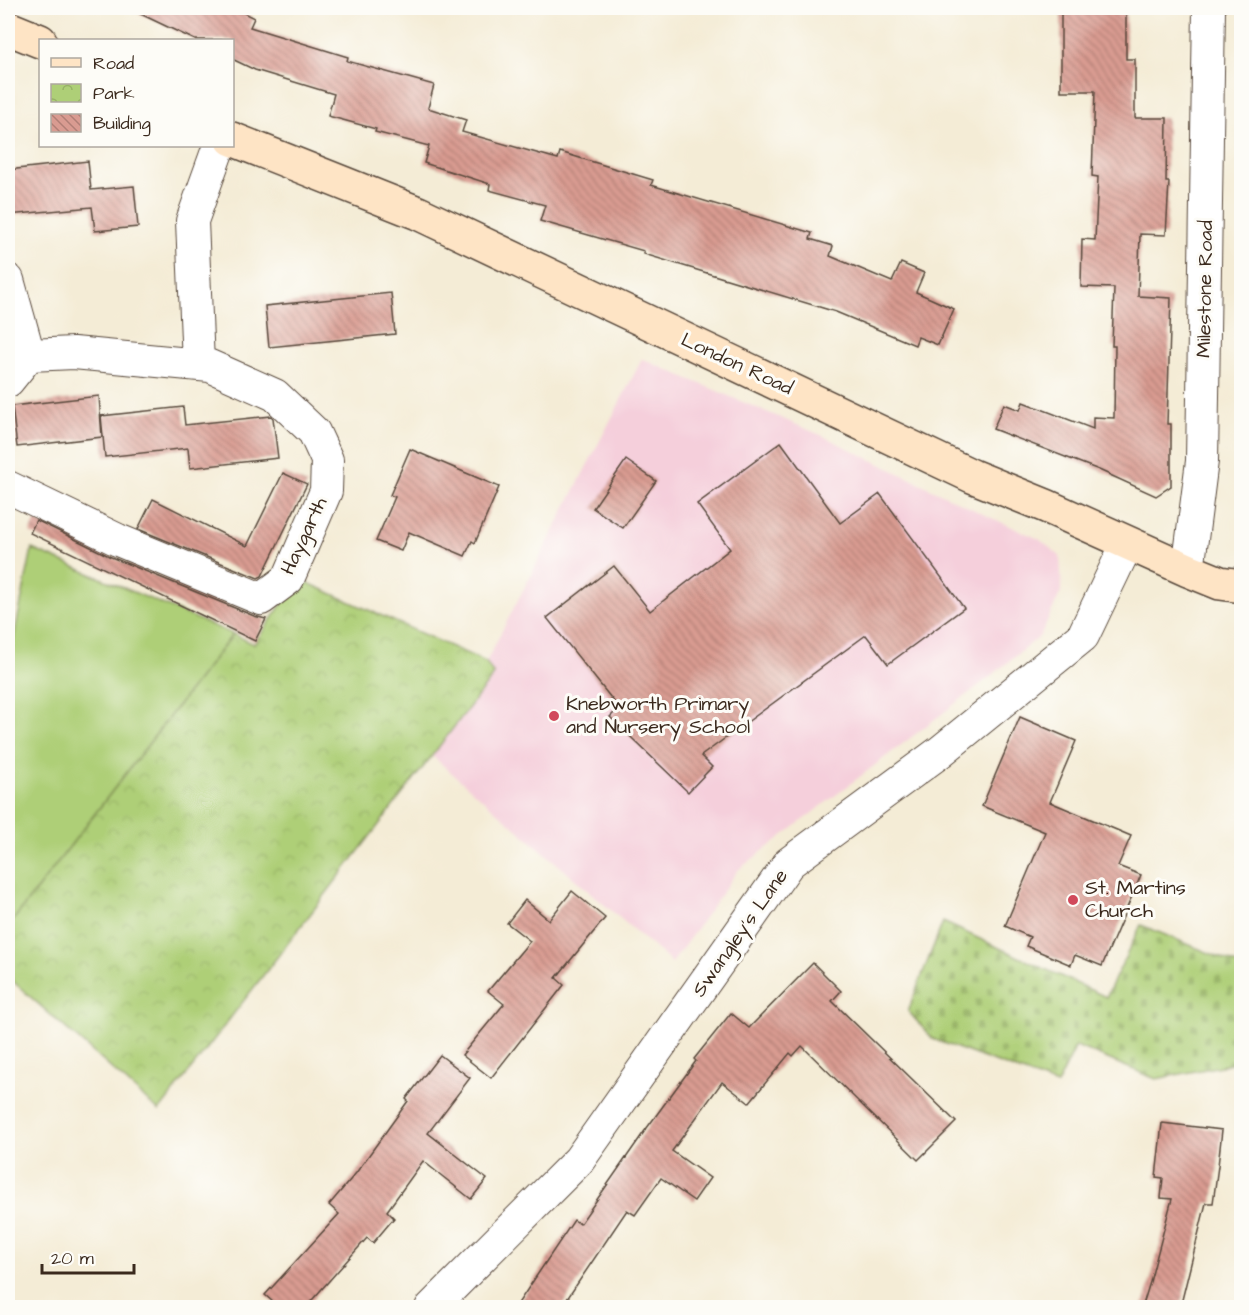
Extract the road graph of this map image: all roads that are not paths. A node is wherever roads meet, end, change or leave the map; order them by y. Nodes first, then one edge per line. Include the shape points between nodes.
1 (1209, 8) edge
2 (8, 28) edge
3 (39, 41) edge
4 (234, 140) edge
5 (219, 147) edge
6 (8, 280) edge
7 (29, 355) junction
8 (198, 364) junction
9 (8, 381) edge
10 (8, 487) edge
11 (1127, 544) junction
12 (1188, 570) junction
13 (1242, 586) edge
14 (431, 1308) edge

1 - 12 street, Milestone Road via 1202,461
2 - 3 main road
4 - 11 main road, London Road via 418,213 972,476
5 - 8 street via 192,221
6 - 7 street
7 - 8 street, Haygarth via 74,353
7 - 9 street
8 - 10 street, Haygarth via 275,395 314,432 327,460 326,491 288,579 261,599 118,540
11 - 12 main road, London Road
11 - 14 street, Swangley's Lane via 1083,636 940,752 789,863 579,1160
12 - 13 main road, London Road via 1220,584

